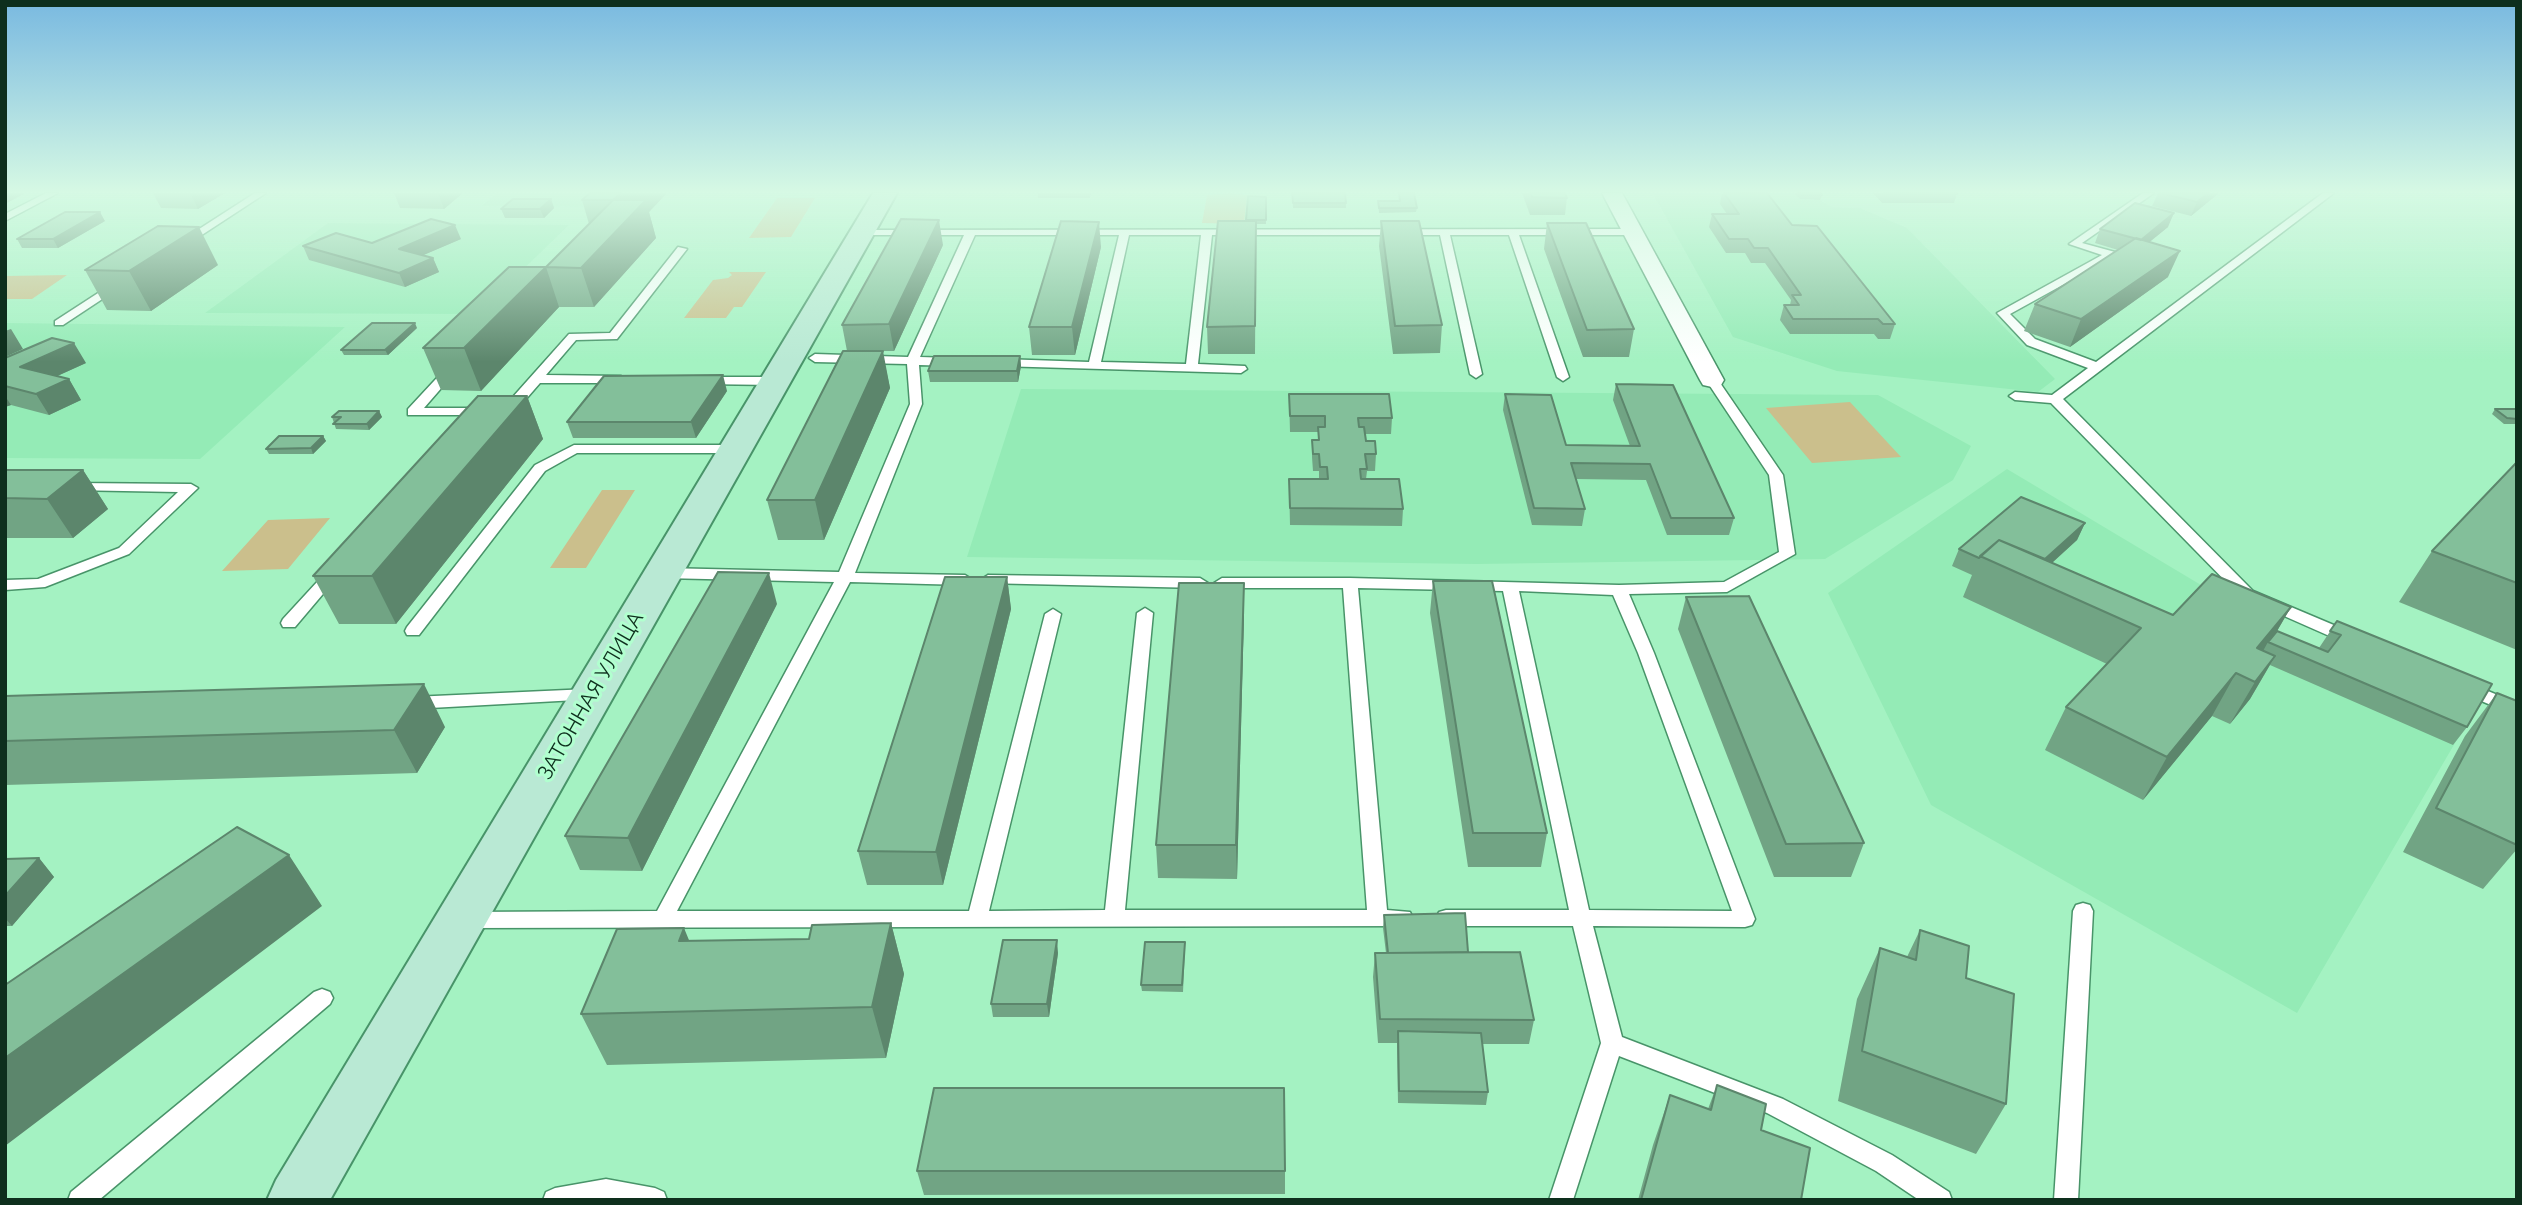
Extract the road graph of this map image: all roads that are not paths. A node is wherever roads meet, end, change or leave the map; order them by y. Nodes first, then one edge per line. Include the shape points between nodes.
1 (173, 249) edge
2 (682, 249) dead end
3 (852, 249) edge
4 (963, 249) edge
5 (1121, 249) edge
6 (1205, 249) edge
7 (1448, 249) edge
8 (1519, 249) edge
9 (1640, 249) edge
10 (2093, 249) edge
11 (2254, 249) edge
12 (169, 252) edge
13 (125, 281) edge
14 (59, 323) dead end
15 (815, 358) dead end
16 (913, 361) junction
17 (969, 362) edge
18 (983, 362) edge
19 (458, 363) edge
20 (1094, 365) junction
21 (2097, 367) junction
22 (1192, 368) junction
23 (1241, 369) dead end
24 (1476, 374) dead end
25 (1563, 377) dead end
26 (536, 379) junction
27 (631, 380) edge
28 (685, 380) edge
29 (1712, 380) joint
30 (775, 381) junction
31 (2015, 396) dead end
32 (2055, 399) junction
33 (487, 412) junction
34 (466, 425) edge
35 (735, 449) junction
36 (58, 486) edge
37 (345, 560) edge
38 (663, 573) junction
39 (844, 578) junction
40 (1350, 583) junction
41 (5, 585) edge
42 (1510, 586) junction
43 (1619, 590) junction
44 (1146, 613) dead end
45 (1053, 614) dead end
46 (289, 623) dead end
47 (413, 631) dead end
48 (2360, 643) edge
49 (2448, 681) edge
50 (592, 695) junction
51 (396, 703) edge
52 (2517, 710) edge
53 (2083, 911) dead end
54 (1581, 918) junction
55 (663, 919) junction
56 (977, 919) junction
57 (1114, 919) junction
58 (1378, 919) junction
59 (460, 920) junction
60 (322, 998) dead end
61 (1612, 1043) junction
62 (80, 1200) edge
63 (297, 1200) edge
64 (555, 1200) edge
65 (655, 1200) edge
66 (1561, 1200) edge
67 (1940, 1200) edge
68 (2066, 1200) edge

1 - 12 lane
2 - 26 lane via 613,336 573,337
3 - 30 street, ЗАТОННАЯ УЛИЦА
4 - 16 lane
5 - 20 lane
6 - 22 lane
7 - 24 lane
8 - 25 lane
9 - 29 street
10 - 21 lane via 2111,254 2004,313 2031,342
11 - 21 lane
13 - 14 lane
15 - 16 lane
16 - 17 lane
16 - 39 lane via 916,404
18 - 20 lane
19 - 33 lane via 413,412
20 - 22 lane
21 - 32 lane
22 - 23 lane
26 - 27 lane
26 - 33 lane via 507,412
28 - 30 lane
29 - 43 lane via 1776,475 1787,554 1727,587
30 - 35 street, ЗАТОННАЯ УЛИЦА
31 - 32 lane
32 - 48 lane via 2247,594
33 - 34 lane
35 - 38 street, ЗАТОННАЯ УЛИЦА
35 - 47 lane via 574,449 540,468
36 - 41 lane via 191,488 124,551 40,584
37 - 46 lane
38 - 39 lane
38 - 50 street, ЗАТОННАЯ УЛИЦА
39 - 40 lane
39 - 55 lane
40 - 42 lane
40 - 58 lane
42 - 43 lane
42 - 54 lane
43 - 54 lane via 1745,919
44 - 57 lane
45 - 56 lane
49 - 52 lane
50 - 51 lane
50 - 59 street, ЗАТОННАЯ УЛИЦА
53 - 68 lane
54 - 58 lane
54 - 61 lane
55 - 56 lane
55 - 59 lane
56 - 57 lane
57 - 58 lane
59 - 63 street, ЗАТОННАЯ УЛИЦА
60 - 62 lane
61 - 66 lane
61 - 67 lane via 1775,1106 1884,1163
64 - 65 lane via 606,1191

